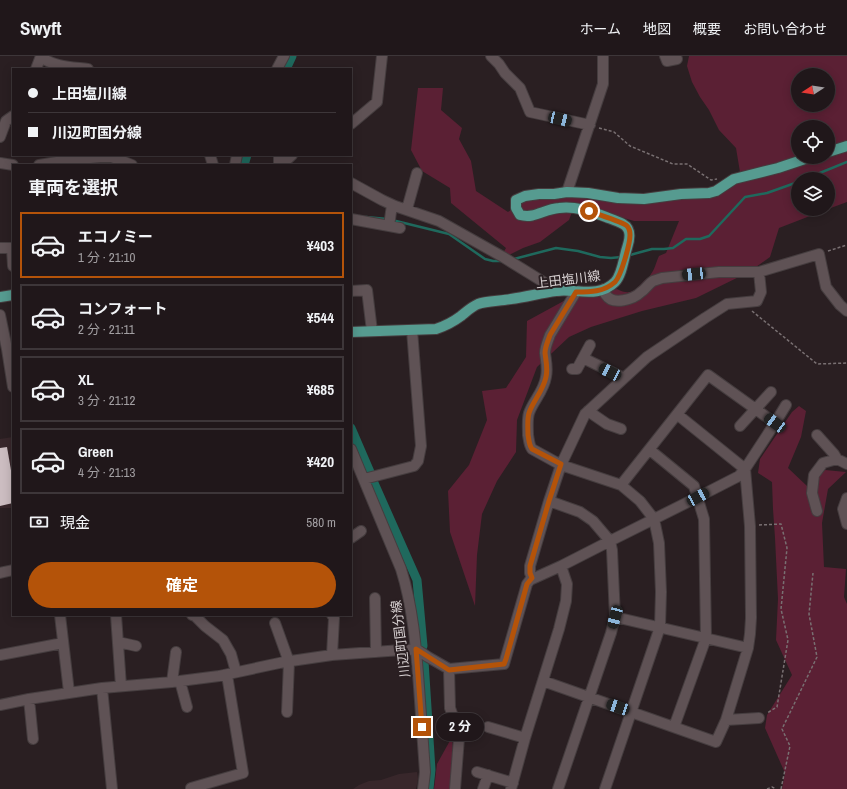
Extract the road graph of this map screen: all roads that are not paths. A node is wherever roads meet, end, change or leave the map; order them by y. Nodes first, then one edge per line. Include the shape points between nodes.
1 (284, 56) edge
2 (382, 56) edge
3 (491, 56) edge
4 (603, 56) edge
5 (665, 56) edge
6 (41, 57) edge
7 (677, 59) dead end
8 (36, 68) edge
9 (80, 68) edge
10 (278, 68) edge
11 (12, 117) edge
12 (352, 123) edge
13 (590, 125) junction
14 (0, 137) edge
15 (847, 146) edge
16 (835, 150) edge
17 (291, 156) edge
18 (0, 162) edge
19 (45, 164) edge
20 (129, 164) edge
21 (281, 164) edge
22 (791, 164) edge
23 (12, 165) edge
24 (417, 173) dead end
25 (352, 184) edge
26 (567, 192) junction
27 (392, 209) junction
28 (407, 209) junction
29 (352, 219) edge
30 (389, 225) junction
31 (400, 228) dead end
32 (0, 248) edge
33 (12, 248) edge
34 (759, 272) junction
35 (604, 289) junction
36 (352, 291) edge
37 (558, 291) junction
38 (576, 292) junction
39 (12, 294) edge
40 (0, 297) edge
41 (847, 311) edge
42 (0, 315) edge
43 (412, 330) junction
44 (372, 331) junction
45 (352, 332) edge
46 (590, 344) dead end
47 (583, 358) junction
48 (572, 369) dead end
49 (624, 378) junction
50 (12, 381) edge
51 (771, 392) dead end
52 (786, 405) dead end
53 (756, 409) junction
54 (588, 411) junction
55 (678, 415) junction
56 (775, 423) junction
57 (740, 426) dead end
58 (621, 429) dead end
59 (817, 435) dead end
60 (650, 450) junction
61 (352, 452) edge
62 (837, 459) junction
63 (561, 464) junction
64 (847, 464) edge
65 (745, 469) junction
66 (364, 479) junction
67 (621, 485) junction
68 (698, 497) junction
69 (847, 498) edge
70 (549, 501) junction
71 (818, 511) dead end
72 (654, 519) junction
73 (847, 524) edge
74 (361, 531) dead end
75 (352, 537) edge
76 (610, 541) junction
77 (561, 566) junction
78 (12, 570) edge
79 (0, 573) edge
80 (532, 578) junction
81 (375, 598) dead end
82 (60, 616) edge
83 (116, 616) edge
84 (195, 616) edge
85 (333, 616) edge
86 (615, 617) junction
87 (275, 623) dead end
88 (660, 627) junction
89 (706, 638) junction
90 (64, 642) junction
91 (118, 642) junction
92 (136, 646) dead end
93 (748, 648) junction
94 (416, 649) junction
95 (176, 652) dead end
96 (376, 652) junction
97 (0, 655) edge
98 (332, 655) junction
99 (289, 662) junction
100 (449, 670) junction
101 (231, 674) junction
102 (543, 681) junction
103 (176, 682) junction
104 (121, 686) junction
105 (102, 688) junction
106 (69, 692) junction
107 (589, 697) junction
108 (30, 698) junction
109 (0, 704) edge
110 (187, 708) dead end
111 (287, 712) dead end
112 (632, 712) junction
113 (759, 718) road end
114 (726, 720) junction
115 (488, 727) dead end
116 (674, 727) junction
117 (525, 738) junction
118 (33, 739) dead end
119 (476, 772) dead end
120 (488, 775) junction
121 (512, 786) edge
122 (191, 788) dead end
123 (112, 789) edge
124 (422, 789) edge
125 (455, 789) edge
126 (483, 789) edge
127 (558, 789) edge
128 (605, 789) edge

1 - 10 street
2 - 12 street via 377,102
3 - 13 street via 520,88 530,112
4 - 13 street via 603,84
5 - 7 street via 666,61
6 - 8 street
6 - 9 street via 47,62
11 - 14 street via 6,121
13 - 26 street
15 - 16 main road
17 - 21 street
18 - 23 street
19 - 20 street via 100,157
22 - 26 main road, 上田塩川線 via 734,179 709,193 644,199
24 - 28 street
25 - 27 street via 382,200
26 - 35 main road, 上田塩川線 via 525,196 516,200 516,208 520,215 532,216 557,208 573,207 627,226 628,244 619,277
27 - 28 street
27 - 30 street
28 - 37 street via 439,221
29 - 30 street
30 - 31 street
32 - 33 street
34 - 35 street via 719,272 662,278 633,297 621,301 610,299
34 - 41 street via 819,254 826,287
34 - 49 street via 761,292 757,301 727,304 647,357
35 - 38 main road, 上田塩川線
36 - 44 street via 367,290
37 - 38 main road, 上田塩川線
37 - 43 main road, 上田塩川線 via 479,304 447,326
38 - 63 street via 550,335 545,351 546,378 529,415 528,426 529,446
39 - 40 main road
42 - 50 street
43 - 44 main road, 上田塩川線
43 - 66 street via 420,446 418,461 414,466
44 - 45 main road, 上田塩川線
46 - 47 street
47 - 48 street via 577,369
47 - 49 street
49 - 54 street
51 - 53 street
52 - 56 street
53 - 55 street via 708,375
53 - 56 street
53 - 57 street
54 - 58 street via 607,424
54 - 63 street
55 - 60 street
55 - 65 street
56 - 65 street
59 - 62 street
60 - 67 street
60 - 68 street via 694,486
61 - 66 street, 川辺町国分線
62 - 64 street
62 - 71 street via 823,463 814,475 812,492
63 - 67 street
63 - 70 street
65 - 68 street via 739,476
65 - 93 street via 750,526 751,618
66 - 94 street, 川辺町国分線 via 406,585
67 - 72 street via 640,501
68 - 72 street
68 - 89 street via 704,519
69 - 73 street via 843,509
70 - 76 street via 580,512 593,521
70 - 80 street via 530,566
72 - 76 street
72 - 88 street via 659,544
74 - 75 street
76 - 77 street
76 - 86 street
77 - 80 street
77 - 102 street via 567,584 566,601
78 - 79 street
80 - 100 street via 527,584 504,664
81 - 96 street
82 - 90 street
83 - 91 street
84 - 101 street via 223,640 231,654
85 - 98 street
86 - 88 street
86 - 107 street
87 - 99 street
88 - 89 street
88 - 112 street
89 - 93 street
89 - 116 street
90 - 97 street
90 - 106 street
91 - 92 street
91 - 104 street
93 - 114 street
94 - 96 street
94 - 100 street
94 - 124 street, 川辺町国分線 via 425,772
95 - 103 street
96 - 98 street
98 - 99 street
99 - 101 street
99 - 111 street
100 - 125 street via 450,708 459,738
101 - 103 street
101 - 122 street via 243,773
102 - 107 street
102 - 117 street
103 - 104 street
103 - 110 street
104 - 105 street
105 - 106 street
105 - 123 street
106 - 108 street
107 - 112 street
107 - 127 street
108 - 109 street
108 - 118 street
112 - 116 street
112 - 128 street
113 - 114 street
114 - 116 street via 716,742
115 - 117 street
117 - 121 street
119 - 120 street
120 - 121 street
120 - 126 street

